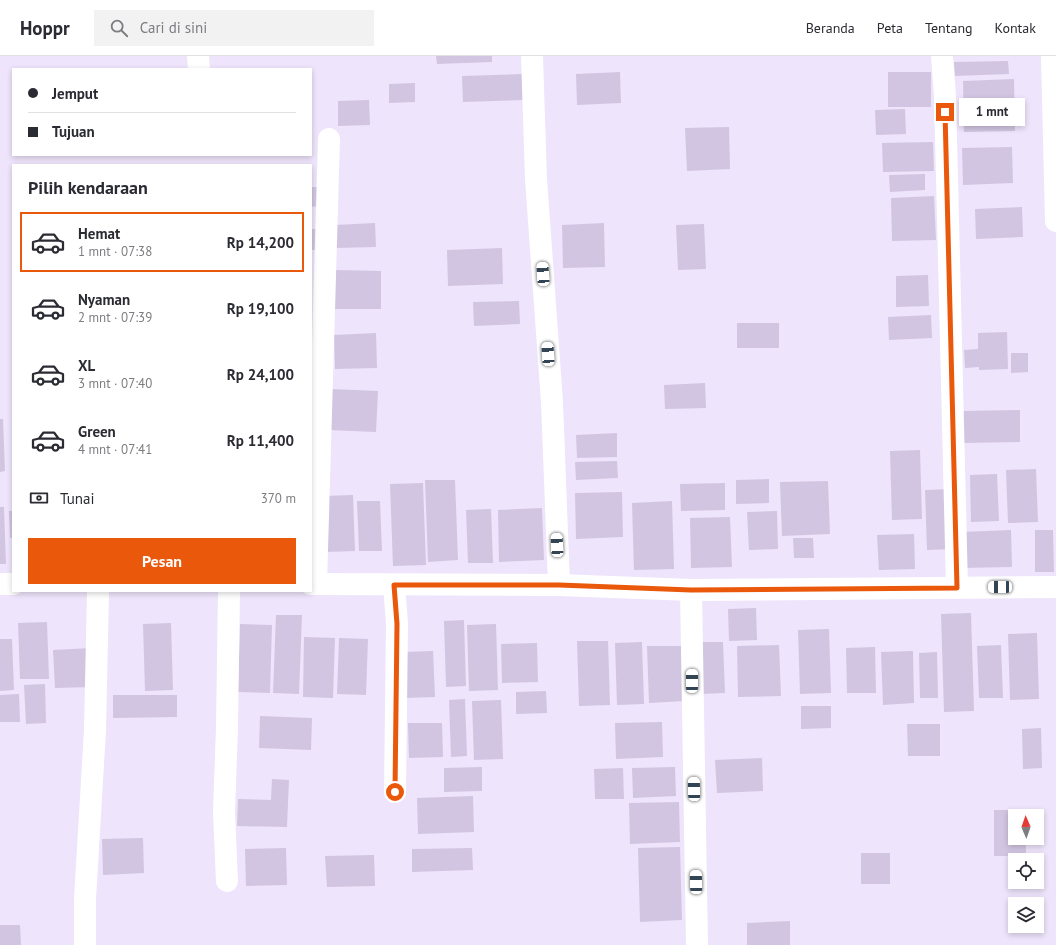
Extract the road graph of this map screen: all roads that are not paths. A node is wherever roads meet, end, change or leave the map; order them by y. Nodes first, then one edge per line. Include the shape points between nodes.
1 (198, 56) edge
2 (532, 56) edge
3 (942, 56) edge
4 (1052, 56) edge
5 (199, 68) edge
6 (329, 139) dead end
7 (1056, 221) edge
8 (0, 584) edge
9 (12, 584) edge
10 (313, 584) edge
11 (394, 585) junction
12 (559, 585) junction
13 (1056, 587) edge
14 (957, 588) junction
15 (691, 590) junction
16 (98, 592) edge
17 (229, 592) edge
18 (395, 792) dead end
19 (227, 881) dead end
20 (85, 945) edge
21 (697, 945) edge

1 - 5 street
2 - 12 street via 536,179 552,402
3 - 14 street
4 - 7 street
6 - 10 street
8 - 9 street
10 - 11 street
11 - 12 street
11 - 18 street via 397,624
12 - 15 street
13 - 14 street
14 - 15 street
15 - 21 street
16 - 20 street via 95,730 85,899
17 - 19 street via 224,812

